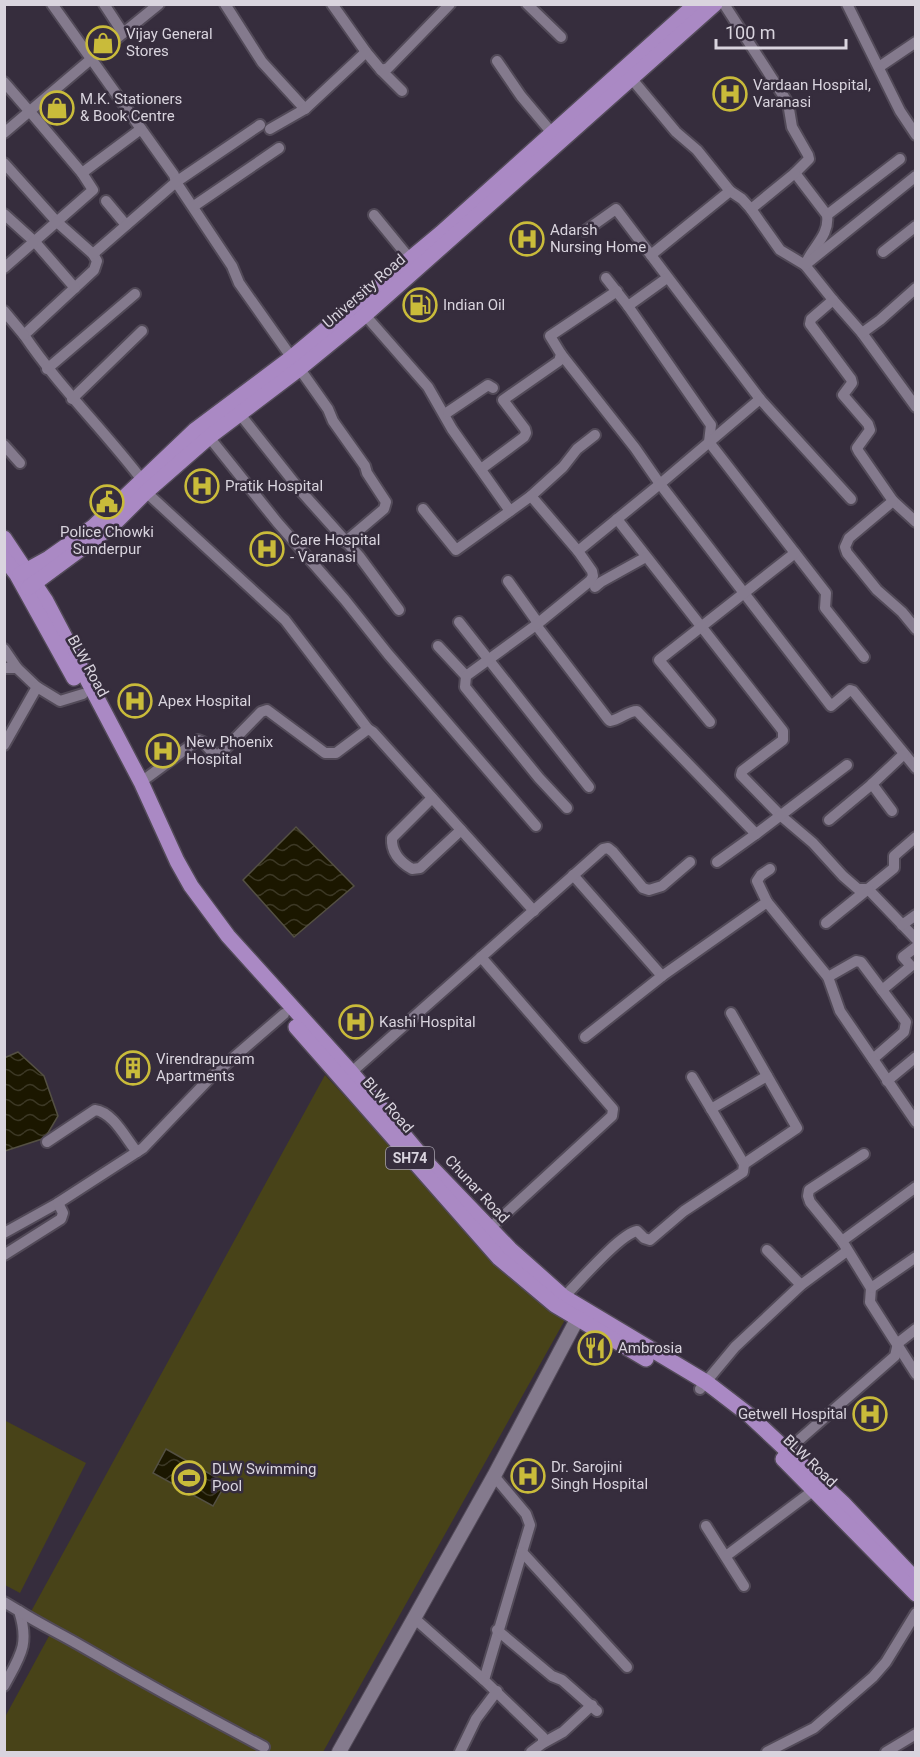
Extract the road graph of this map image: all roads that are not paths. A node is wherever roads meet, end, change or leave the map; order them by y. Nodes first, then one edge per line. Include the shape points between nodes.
1 (52, 4) edge
2 (104, 4) edge
3 (159, 4) edge
4 (225, 4) edge
5 (332, 4) edge
6 (450, 4) edge
7 (527, 4) edge
8 (715, 4) edge
9 (724, 4) edge
10 (848, 4) edge
11 (691, 10) edge
12 (123, 33) junction
13 (561, 37) dead end
14 (915, 42) edge
15 (366, 52) junction
16 (90, 60) junction
17 (497, 61) dead end
18 (879, 67) junction
19 (381, 70) junction
20 (631, 78) junction
21 (4, 82) edge
22 (402, 91) dead end
23 (305, 109) junction
24 (31, 113) junction
25 (911, 118) edge
26 (141, 129) junction
27 (4, 133) edge
28 (552, 133) junction
29 (915, 135) edge
30 (279, 148) dead end
31 (900, 159) dead end
32 (4, 163) edge
33 (82, 173) junction
34 (795, 174) junction
35 (915, 176) edge
36 (176, 182) junction
37 (730, 191) junction
38 (106, 201) dead end
39 (194, 206) junction
40 (751, 209) junction
41 (4, 214) edge
42 (374, 215) dead end
43 (827, 215) junction
44 (57, 222) junction
45 (126, 225) junction
46 (915, 226) edge
47 (585, 231) dead end
48 (34, 242) junction
49 (884, 252) dead end
50 (93, 254) junction
51 (651, 255) junction
52 (410, 259) junction
53 (805, 265) junction
54 (4, 268) edge
55 (606, 278) dead end
56 (667, 278) junction
57 (393, 282) junction
58 (75, 288) junction
59 (915, 288) edge
60 (617, 291) junction
61 (135, 294) dead end
62 (833, 300) junction
63 (628, 306) junction
64 (4, 310) edge
65 (365, 315) junction
66 (142, 331) dead end
67 (862, 333) junction
68 (24, 335) junction
69 (561, 354) junction
70 (295, 364) junction
71 (47, 369) junction
72 (485, 377) dead end
73 (493, 388) junction
74 (72, 399) junction
75 (760, 399) junction
76 (503, 400) junction
77 (915, 407) edge
78 (448, 412) dead end
79 (239, 413) junction
80 (595, 435) dead end
81 (209, 437) junction
82 (709, 442) junction
83 (4, 445) edge
84 (20, 463) dead end
85 (481, 469) junction
86 (660, 484) junction
87 (144, 486) junction
88 (531, 496) junction
89 (852, 499) dead end
90 (893, 501) junction
91 (423, 509) dead end
92 (510, 511) junction
93 (617, 519) junction
94 (915, 522) edge
95 (4, 538) edge
96 (345, 542) junction
97 (578, 551) junction
98 (795, 553) junction
99 (646, 557) junction
100 (4, 558) edge
101 (26, 579) junction
102 (508, 581) dead end
103 (595, 587) dead end
104 (743, 592) junction
105 (40, 603) junction
106 (399, 610) dead end
107 (459, 622) dead end
108 (537, 624) junction
109 (700, 627) junction
110 (915, 629) edge
111 (438, 646) dead end
112 (4, 650) edge
113 (864, 657) dead end
114 (489, 659) junction
115 (4, 668) edge
116 (16, 668) junction
117 (466, 676) junction
118 (37, 687) junction
119 (83, 694) junction
120 (710, 722) dead end
121 (368, 729) junction
122 (9, 730) edge
123 (4, 745) edge
124 (904, 754) junction
125 (847, 765) dead end
126 (915, 768) edge
127 (141, 782) junction
128 (872, 784) junction
129 (589, 788) dead end
130 (432, 798) junction
131 (567, 808) dead end
132 (892, 812) dead end
133 (780, 815) junction
134 (829, 820) dead end
135 (536, 826) dead end
136 (462, 830) junction
137 (756, 834) junction
138 (915, 837) edge
139 (690, 862) dead end
140 (717, 862) dead end
141 (770, 869) dead end
142 (573, 875) junction
143 (868, 889) junction
144 (768, 902) junction
145 (534, 911) junction
146 (915, 915) edge
147 (826, 923) dead end
148 (902, 925) junction
149 (915, 939) edge
150 (915, 947) edge
151 (481, 957) junction
152 (913, 969) edge
153 (662, 976) junction
154 (828, 977) junction
155 (882, 990) junction
156 (731, 1013) dead end
157 (284, 1014) junction
158 (585, 1037) dead end
159 (915, 1057) edge
160 (873, 1059) junction
161 (346, 1076) junction
162 (767, 1076) junction
163 (692, 1077) dead end
164 (887, 1081) junction
165 (711, 1109) junction
166 (915, 1122) edge
167 (47, 1143) dead end
168 (137, 1152) junction
169 (864, 1154) dead end
170 (744, 1164) junction
171 (915, 1187) edge
172 (58, 1203) junction
173 (489, 1229) junction
174 (4, 1233) edge
175 (845, 1246) junction
176 (767, 1250) dead end
177 (4, 1255) edge
178 (915, 1257) edge
179 (801, 1286) junction
180 (871, 1288) junction
181 (564, 1297) junction
182 (580, 1314) junction
183 (915, 1329) edge
184 (898, 1344) junction
185 (915, 1374) edge
186 (703, 1385) junction
187 (784, 1453) junction
188 (494, 1476) junction
189 (814, 1490) junction
190 (706, 1526) dead end
191 (864, 1533) junction
192 (522, 1552) junction
193 (726, 1556) junction
194 (915, 1580) edge
195 (744, 1586) dead end
196 (915, 1594) edge
197 (4, 1602) edge
198 (20, 1611) junction
199 (915, 1613) edge
200 (414, 1618) junction
201 (497, 1630) junction
202 (627, 1667) dead end
203 (484, 1680) junction
204 (4, 1686) edge
205 (497, 1692) junction
206 (915, 1734) edge
207 (543, 1743) junction
208 (264, 1747) dead end
209 (339, 1752) edge
210 (460, 1752) edge
211 (531, 1752) edge
212 (767, 1752) edge
213 (886, 1752) edge

1 - 16 street
2 - 12 street
3 - 12 street
4 - 23 street via 257,56
5 - 15 street
6 - 19 street via 388,68
7 - 13 street
8 - 11 main road, University Road
9 - 34 street via 790,107 792,127 809,159
10 - 18 street
11 - 20 main road, University Road
11 - 28 main road
12 - 16 street
14 - 18 street
15 - 19 street
15 - 23 street
16 - 24 street
16 - 26 street
17 - 28 street
18 - 25 street via 900,111
19 - 22 street
20 - 37 street
20 - 57 main road, University Road via 468,225
21 - 24 street
23 - 36 street via 265,127
24 - 27 street
24 - 33 street
25 - 29 street
26 - 33 street
26 - 36 street
28 - 52 main road
30 - 39 street
31 - 43 street
32 - 44 street
33 - 44 street via 93,190
34 - 40 street
34 - 43 street
35 - 53 street
36 - 39 street
36 - 45 street
37 - 40 street
37 - 51 street
38 - 45 street
39 - 70 street via 232,266 238,283
40 - 53 street via 780,250
41 - 48 street
42 - 52 street
43 - 53 street via 824,237
44 - 48 street
44 - 50 street
45 - 50 street
46 - 49 street
47 - 51 street via 616,209
48 - 54 street
48 - 58 street
50 - 58 street via 97,265
51 - 56 street
52 - 57 main road
53 - 62 street
55 - 60 street
56 - 63 street
56 - 75 street
57 - 65 main road, University Road
57 - 70 main road
58 - 68 street
59 - 67 street
60 - 63 street
60 - 69 street via 550,336
61 - 71 street
62 - 67 street
62 - 90 street via 810,324 851,379 843,395 870,430 857,448
63 - 82 street via 711,425
64 - 68 street
65 - 70 main road, University Road
65 - 85 street via 428,387
66 - 74 street
67 - 77 street
68 - 71 street
69 - 76 street via 559,361
69 - 86 street
70 - 79 main road, University Road
70 - 87 main road via 195,430
70 - 96 street via 386,502 384,509
71 - 74 street
72 - 73 street
73 - 76 street
73 - 78 street via 488,385
74 - 87 street via 112,441
75 - 82 street
75 - 89 street
76 - 85 street via 526,433
79 - 81 main road, University Road
79 - 96 street
80 - 88 street
81 - 87 main road, University Road
81 - 135 street
82 - 86 street
82 - 98 street
83 - 84 street
85 - 92 street
86 - 93 street
86 - 104 street
87 - 101 main road, University Road via 112,526
87 - 121 street via 285,620
88 - 92 street
88 - 97 street
90 - 94 street
90 - 110 street via 849,538 845,547 877,590
91 - 92 street via 456,550
93 - 97 street
93 - 99 street
95 - 101 main road, SH74
96 - 106 street
97 - 108 street via 593,576
98 - 104 street
98 - 113 street via 826,593 825,608
99 - 103 street
99 - 109 street
100 - 101 main road, SH74
101 - 105 main road, SH74
102 - 108 street
104 - 109 street
104 - 124 street via 831,706 853,691
105 - 119 main road, BLW Road / SH74
105 - 127 main road, Chunar Road / SH74
107 - 114 street
108 - 114 street
108 - 137 street via 610,721 616,723 637,711
109 - 120 street via 659,660
109 - 133 street via 783,731 783,740 741,773
111 - 117 street
112 - 116 street
114 - 117 street
114 - 129 street
115 - 116 street
116 - 118 street
117 - 131 street via 465,687
118 - 119 street via 60,701
118 - 122 street
119 - 157 main road, BLW Road / SH74 via 175,878 214,933
121 - 127 street via 329,755 267,710 220,754 215,755 198,740
121 - 130 street
122 - 123 street
124 - 126 street
124 - 128 street
125 - 133 street
127 - 161 main road, Chunar Road / SH74 via 191,886
128 - 132 street
128 - 134 street
130 - 136 street
130 - 136 street via 395,835 394,854 409,867 420,868
133 - 137 street
133 - 143 street via 855,887
136 - 145 street
137 - 140 street
138 - 143 street via 894,856 894,868
139 - 142 street via 662,886 651,890 643,888 608,848
141 - 144 street via 757,881
142 - 145 street
142 - 153 street
143 - 147 street
143 - 148 street
144 - 153 street
144 - 154 street
145 - 151 street
146 - 148 street
148 - 149 street
150 - 152 street via 903,957
151 - 161 street
151 - 173 street via 613,1108 612,1116
152 - 155 street
153 - 158 street
154 - 155 street via 861,962
154 - 160 street via 840,1011
155 - 160 street via 906,1027
156 - 162 street
157 - 161 main road, BLW Road / SH74
157 - 168 street via 210,1078
159 - 164 street
160 - 164 street
161 - 173 main road, Chunar Road / SH74
161 - 182 main road, BLW Road / SH74 via 499,1258 555,1305
162 - 165 street
162 - 170 street via 797,1128
163 - 165 street
164 - 166 street
165 - 170 street
167 - 168 street via 98,1110 107,1114
168 - 172 street
169 - 175 street via 809,1190 810,1202
170 - 181 street via 741,1174 711,1191 650,1240 637,1231 631,1232
171 - 175 street
172 - 174 street
172 - 177 street via 63,1213 61,1219
173 - 181 main road, Chunar Road / SH74
175 - 179 street
175 - 180 street
176 - 179 street
178 - 180 street
179 - 186 street via 735,1347
180 - 184 street via 870,1302
181 - 182 main road, Chunar Road / SH74
182 - 186 main road, BLW Road / SH74
182 - 188 street
183 - 184 street
184 - 185 street
184 - 187 street via 895,1356
186 - 187 main road, BLW Road / SH74 via 744,1424
187 - 189 main road, BLW Road / SH74
187 - 191 main road, SH74
188 - 192 street via 528,1519 530,1525
188 - 200 street
189 - 191 main road, BLW Road / SH74
189 - 193 street
190 - 193 street
191 - 194 main road, SH74
191 - 196 main road, BLW Road / SH74
192 - 201 street
192 - 202 street
193 - 195 street
197 - 198 street
198 - 204 street via 25,1628 23,1651
198 - 208 street
199 - 212 street via 873,1677 814,1728
200 - 203 street
200 - 209 street
201 - 203 street
201 - 207 street via 595,1708
203 - 205 street
205 - 207 street via 543,1737
205 - 210 street via 476,1719
206 - 213 street
207 - 211 street

